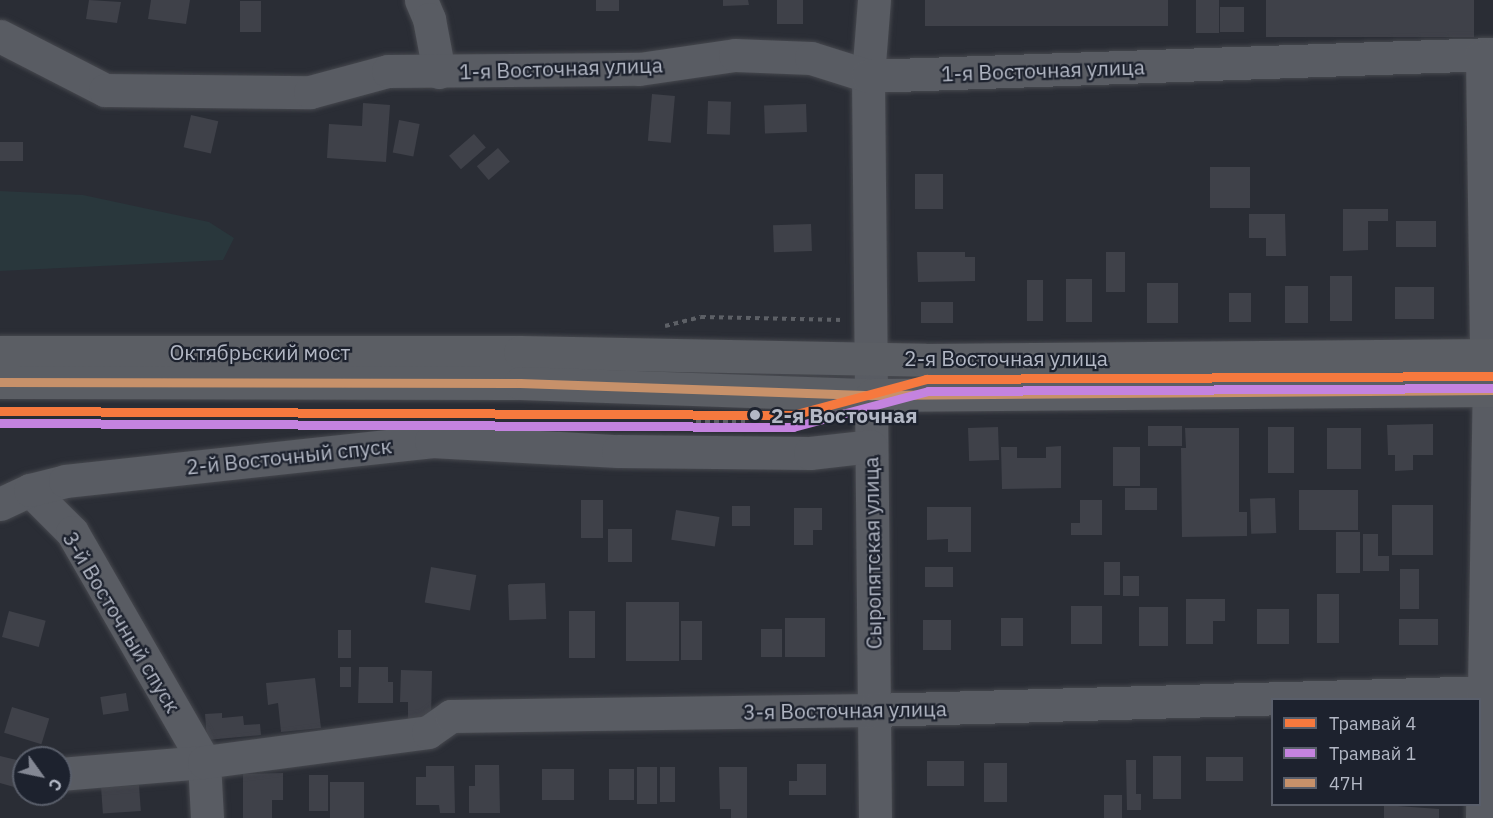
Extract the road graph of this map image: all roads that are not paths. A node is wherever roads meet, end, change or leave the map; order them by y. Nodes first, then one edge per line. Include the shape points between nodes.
1 (421, 0) edge
2 (874, 0) edge
3 (0, 36) edge
4 (1487, 55) edge
5 (439, 72) junction
6 (868, 76) junction
7 (0, 352) edge
8 (1490, 355) edge
9 (871, 358) junction
10 (520, 367) junction
11 (0, 382) edge
12 (1491, 390) edge
13 (872, 395) junction
14 (871, 446) junction
15 (30, 490) junction
16 (0, 504) edge
17 (1488, 692) edge
18 (1271, 698) edge
19 (1283, 698) edge
20 (874, 710) junction
21 (204, 762) junction
22 (72, 773) edge
23 (207, 818) edge
24 (875, 818) edge
25 (1482, 818) edge

1 - 5 street via 429,19
2 - 6 street, Сыропятская улица
3 - 5 street, 1-я Восточная улица via 105,90 310,92 388,71
4 - 6 street, 1-я Восточная улица
4 - 8 street
5 - 6 street, 1-я Восточная улица via 639,69 735,55 811,58
6 - 9 street, Сыропятская улица
7 - 10 main road, Октябрьский мост
8 - 9 main road, 2-я Восточная улица
9 - 10 main road, 2-я Восточная улица
9 - 13 street, Сыропятская улица
10 - 11 main road, Октябрьский мост
10 - 13 main road, 2-я Восточная улица
12 - 13 main road, 2-я Восточная улица
12 - 17 street
13 - 14 street, Сыропятская улица
14 - 15 street, 2-й Восточный спуск via 810,453 618,451 431,441 65,481
14 - 20 street, Сыропятская улица
15 - 16 street, 2-й Восточный спуск
15 - 21 street, 3-й Восточный спуск via 72,532
17 - 19 street, 3-я Восточная улица
17 - 25 street
18 - 20 street, 3-я Восточная улица
20 - 21 street, 3-я Восточная улица via 452,716 428,732
20 - 24 street, Сыропятская улица
21 - 22 street, 3-я Восточная улица
21 - 23 street

